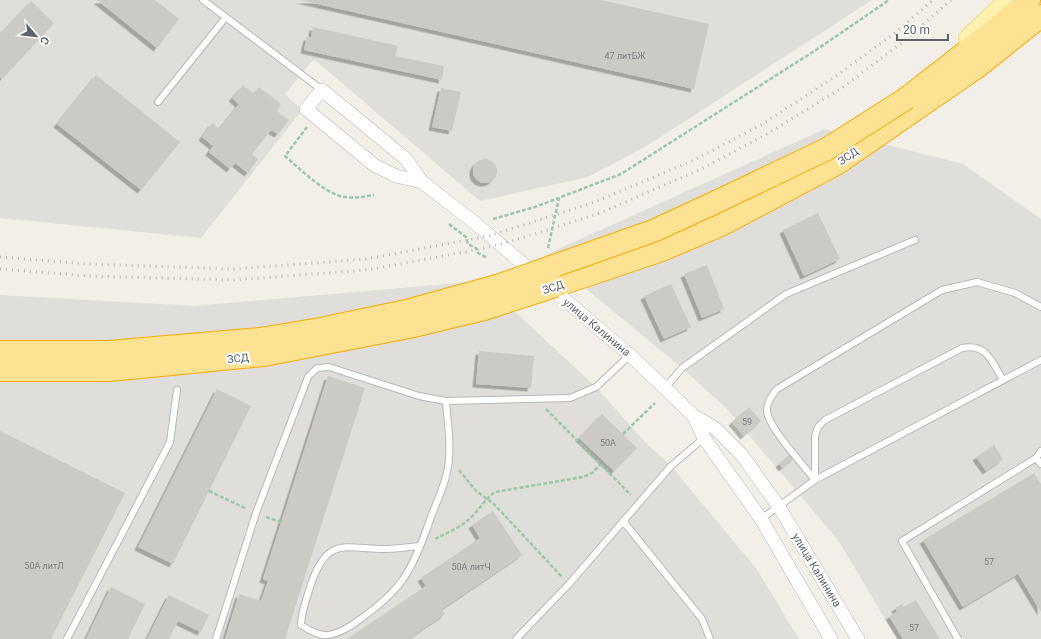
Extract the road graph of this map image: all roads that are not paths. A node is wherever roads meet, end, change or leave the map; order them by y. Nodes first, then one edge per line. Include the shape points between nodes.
1 (203, 0) edge
2 (1010, 0) edge
3 (1029, 0) edge
4 (1041, 16) edge
5 (226, 17) junction
6 (1041, 26) edge
7 (977, 67) junction
8 (322, 90) junction
9 (907, 98) junction
10 (158, 102) dead end
11 (422, 182) junction
12 (915, 240) dead end
13 (1041, 307) edge
14 (0, 352) edge
15 (630, 355) junction
16 (1041, 360) edge
17 (0, 370) edge
18 (1003, 380) junction
19 (665, 388) junction
20 (176, 390) dead end
21 (446, 401) junction
22 (693, 415) junction
23 (704, 438) junction
24 (1041, 452) edge
25 (1036, 458) junction
26 (1041, 464) edge
27 (815, 480) junction
28 (779, 507) junction
29 (761, 519) junction
30 (624, 521) junction
31 (420, 546) junction
32 (67, 639) edge
33 (216, 639) edge
34 (518, 639) edge
35 (710, 639) edge
36 (831, 639) edge
37 (858, 639) edge
38 (958, 639) edge

1 - 5 lane
2 - 9 main road
3 - 9 highway, ЗСД
4 - 7 highway, ЗСД
5 - 8 lane
5 - 10 lane
6 - 7 main road
7 - 17 highway, ЗСД, bridge via 838,163 721,225 659,251 484,309 409,327 264,355 110,370
8 - 11 street, улица Калинина via 406,158
8 - 11 street, улица Калинина via 306,109 374,165 396,176
9 - 14 highway, ЗСД, bridge via 827,149 714,204 653,231 500,285 406,311 260,339 108,352
11 - 15 street, улица Калинина via 475,223
12 - 19 lane via 786,294 682,368
13 - 27 lane via 1015,293 977,282 942,290 777,389 770,399 767,411 771,424
15 - 19 street, улица Калинина
15 - 21 lane via 596,387 570,398
16 - 18 lane
18 - 27 lane
18 - 27 lane via 982,349 972,346 962,348 825,420 818,427 815,436
19 - 22 street, улица Калинина
20 - 32 lane via 170,442
21 - 31 lane via 449,459 440,494
21 - 33 lane via 419,396 328,367 317,368 308,377 256,514
22 - 23 street, улица Калинина
22 - 28 street, улица Калинина via 716,430 742,455
23 - 29 street, улица Калинина
23 - 30 lane via 671,466
24 - 25 lane
25 - 26 lane
25 - 38 lane via 902,541
27 - 28 lane
28 - 29 lane
28 - 37 street, улица Калинина
29 - 36 street, улица Калинина
30 - 34 lane
30 - 35 lane via 702,619
31 - 31 lane via 407,574 388,597 366,616 334,636 322,638 311,634 302,625 301,615 317,568 328,552 342,546 385,549

